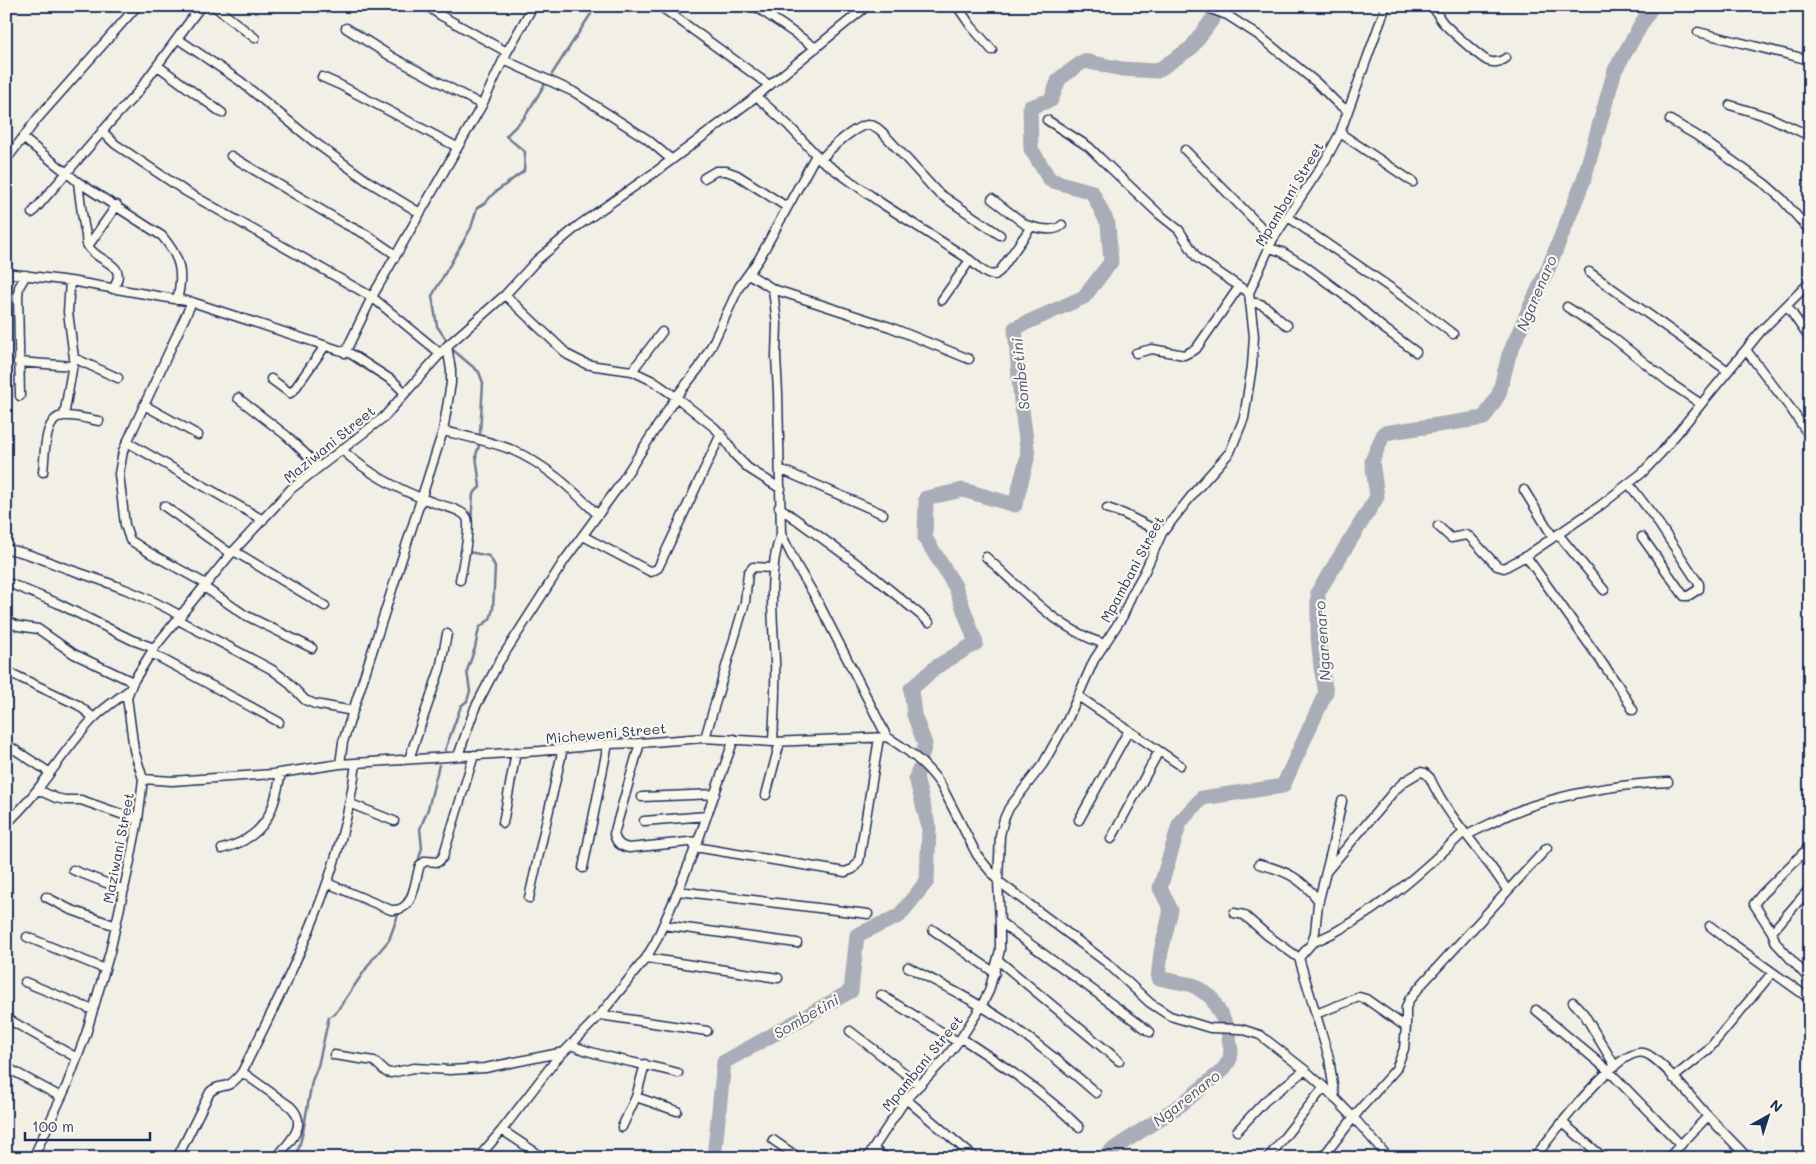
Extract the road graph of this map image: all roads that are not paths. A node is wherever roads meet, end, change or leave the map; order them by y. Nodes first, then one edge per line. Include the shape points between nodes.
1 (137, 6) edge
2 (201, 6) edge
3 (214, 6) edge
4 (426, 6) edge
5 (533, 6) edge
6 (660, 6) edge
7 (755, 6) edge
8 (867, 6) edge
9 (957, 6) edge
10 (1203, 6) edge
11 (1386, 6) edge
12 (1434, 6) edge
13 (346, 28) dead end
14 (1698, 32) dead end
15 (255, 38) dead end
16 (178, 40) junction
17 (816, 48) junction
18 (992, 50) dead end
19 (506, 56) junction
20 (1506, 58) dead end
21 (1810, 60) edge
22 (158, 66) junction
23 (322, 77) dead end
24 (769, 85) junction
25 (756, 96) junction
26 (482, 105) junction
27 (1730, 105) dead end
28 (1348, 111) junction
29 (222, 114) dead end
30 (1047, 120) dead end
31 (1670, 120) dead end
32 (102, 131) junction
33 (1340, 132) junction
34 (1810, 136) edge
35 (23, 138) junction
36 (457, 147) junction
37 (1185, 150) dead end
38 (231, 156) dead end
39 (818, 157) junction
40 (6, 160) edge
41 (672, 160) junction
42 (67, 172) junction
43 (704, 178) dead end
44 (78, 182) junction
45 (1413, 182) dead end
46 (992, 199) dead end
47 (117, 205) junction
48 (787, 207) junction
49 (32, 213) dead end
50 (420, 213) junction
51 (1288, 217) junction
52 (1062, 225) dead end
53 (1031, 227) junction
54 (1810, 231) edge
55 (1000, 235) dead end
56 (1273, 239) junction
57 (88, 246) junction
58 (1270, 248) junction
59 (396, 255) junction
60 (970, 260) junction
61 (1589, 272) dead end
62 (6, 273) edge
63 (748, 274) junction
64 (26, 275) junction
65 (70, 282) junction
66 (1810, 282) edge
67 (1239, 287) junction
68 (113, 289) junction
69 (773, 289) junction
70 (1249, 293) junction
71 (505, 295) junction
72 (372, 297) junction
73 (177, 300) junction
74 (942, 300) dead end
75 (192, 302) junction
76 (1250, 303) junction
77 (1787, 306) junction
78 (1567, 307) dead end
79 (1287, 325) dead end
80 (662, 332) dead end
81 (1452, 334) dead end
82 (1810, 339) edge
83 (449, 344) junction
84 (325, 346) junction
85 (1746, 350) junction
86 (1416, 352) dead end
87 (346, 353) junction
88 (1136, 353) dead end
89 (441, 354) junction
90 (74, 358) junction
91 (969, 358) dead end
92 (18, 362) junction
93 (73, 366) junction
94 (632, 371) junction
95 (1728, 371) junction
96 (118, 378) dead end
97 (270, 379) dead end
98 (20, 396) dead end
99 (403, 397) junction
100 (676, 397) junction
101 (238, 398) dead end
102 (1701, 404) junction
103 (144, 405) junction
104 (64, 416) junction
105 (99, 421) dead end
106 (443, 431) junction
107 (721, 434) junction
108 (198, 435) dead end
109 (1810, 437) edge
110 (127, 442) junction
111 (342, 450) junction
112 (319, 467) junction
113 (780, 469) junction
114 (43, 472) dead end
115 (1629, 484) junction
116 (781, 489) junction
117 (1524, 490) dead end
118 (422, 498) junction
119 (164, 506) dead end
120 (779, 507) junction
121 (1107, 508) dead end
122 (883, 514) dead end
123 (598, 515) junction
124 (263, 520) junction
125 (1438, 526) dead end
126 (781, 534) junction
127 (1162, 534) junction
128 (1555, 535) junction
129 (583, 536) junction
130 (1642, 537) dead end
131 (6, 549) edge
132 (233, 552) junction
133 (1526, 556) junction
134 (986, 557) dead end
135 (774, 568) junction
136 (460, 580) dead end
137 (11, 584) dead end
138 (205, 585) junction
139 (1604, 590) dead end
140 (325, 606) dead end
141 (179, 618) junction
142 (6, 621) edge
143 (929, 622) dead end
144 (447, 634) dead end
145 (1105, 644) junction
146 (312, 648) dead end
147 (152, 651) junction
148 (6, 671) edge
149 (133, 682) junction
150 (128, 691) junction
151 (1078, 696) junction
152 (1633, 710) dead end
153 (352, 711) junction
154 (94, 718) junction
155 (279, 722) dead end
156 (1810, 723) edge
157 (1129, 730) junction
158 (1810, 731) edge
159 (705, 738) junction
160 (883, 738) junction
161 (734, 740) junction
162 (777, 742) junction
163 (640, 743) junction
164 (6, 744) edge
165 (608, 744) junction
166 (563, 748) junction
167 (1159, 751) junction
168 (516, 752) junction
169 (474, 755) junction
170 (458, 756) junction
171 (409, 760) junction
172 (340, 764) junction
173 (356, 764) junction
174 (1180, 765) dead end
175 (49, 772) junction
176 (281, 773) junction
177 (143, 778) junction
178 (1668, 782) dead end
179 (38, 790) junction
180 (715, 794) junction
181 (766, 795) dead end
182 (642, 797) dead end
183 (1342, 801) dead end
184 (351, 804) junction
185 (707, 816) junction
186 (138, 820) junction
187 (1078, 820) dead end
188 (394, 821) dead end
189 (644, 821) dead end
190 (503, 823) dead end
191 (6, 824) edge
192 (1465, 834) junction
193 (1110, 839) dead end
194 (696, 844) junction
195 (1810, 846) edge
196 (1547, 848) dead end
197 (222, 849) dead end
198 (1259, 864) dead end
199 (583, 868) dead end
200 (73, 870) dead end
201 (1326, 872) junction
202 (998, 881) junction
203 (326, 883) junction
204 (1810, 888) edge
205 (124, 890) junction
206 (1507, 890) junction
207 (678, 891) junction
208 (46, 897) dead end
209 (530, 898) dead end
210 (1319, 901) junction
211 (1234, 913) dead end
212 (868, 914) dead end
213 (1000, 922) junction
214 (663, 925) junction
215 (116, 926) junction
216 (1710, 926) dead end
217 (933, 930) dead end
218 (1772, 932) junction
219 (27, 938) dead end
220 (797, 943) dead end
221 (1312, 943) junction
222 (646, 958) junction
223 (1300, 958) junction
224 (998, 960) junction
225 (908, 967) dead end
226 (105, 968) junction
227 (995, 973) junction
228 (1772, 973) junction
229 (778, 978) dead end
230 (1810, 980) edge
231 (25, 982) dead end
232 (881, 995) dead end
233 (1810, 999) edge
234 (1573, 1002) dead end
235 (981, 1006) junction
236 (93, 1010) junction
237 (1536, 1010) dead end
238 (1316, 1014) junction
239 (600, 1015) junction
240 (6, 1018) edge
241 (1406, 1027) junction
242 (707, 1031) dead end
243 (850, 1031) dead end
244 (1150, 1032) dead end
245 (960, 1040) junction
246 (571, 1045) junction
247 (564, 1052) junction
248 (334, 1055) dead end
249 (77, 1058) junction
250 (1119, 1061) dead end
251 (645, 1064) junction
252 (6, 1067) edge
253 (1612, 1068) junction
254 (1305, 1070) junction
255 (242, 1072) junction
256 (678, 1073) dead end
257 (1673, 1078) junction
258 (920, 1085) junction
259 (1324, 1087) junction
260 (1096, 1093) dead end
261 (61, 1097) junction
262 (636, 1097) junction
263 (1335, 1098) junction
264 (906, 1100) junction
265 (677, 1111) dead end
266 (1708, 1116) junction
267 (1354, 1118) junction
268 (1563, 1123) junction
269 (622, 1127) dead end
270 (1079, 1127) dead end
271 (502, 1130) junction
272 (1237, 1131) dead end
273 (773, 1140) dead end
274 (1681, 1145) junction
275 (873, 1149) junction
276 (33, 1158) edge
277 (177, 1158) edge
278 (276, 1158) edge
279 (478, 1158) edge
280 (544, 1158) edge
281 (799, 1158) edge
282 (867, 1158) edge
283 (886, 1158) edge
284 (975, 1158) edge
285 (1268, 1158) edge
286 (1322, 1158) edge
287 (1389, 1158) edge
288 (1534, 1158) edge
289 (1604, 1158) edge
290 (1668, 1158) edge
291 (1748, 1158) edge

1 - 35 street
2 - 16 street
3 - 15 street
4 - 19 street
5 - 19 street
6 - 24 street
7 - 17 street
8 - 17 street
9 - 18 street
10 - 28 street via 1227,15 1258,35
11 - 28 street, Mpambani Street
12 - 20 street via 1448,29 1480,56 1494,62 1502,62
13 - 26 street via 392,57
14 - 21 street
16 - 22 street
16 - 50 street via 240,81 366,180
17 - 24 street
19 - 26 street
19 - 41 street via 574,92 647,139
22 - 29 street
22 - 32 street
23 - 36 street
24 - 25 street
25 - 39 street
25 - 41 street, Maziwani Street
26 - 36 street
27 - 34 street via 1769,117
28 - 33 street, Mpambani Street
30 - 67 street via 1089,147 1179,230 1196,258
31 - 54 street via 1766,184
32 - 42 street
32 - 72 street via 115,144 185,191
33 - 45 street
33 - 51 street, Mpambani Street
35 - 40 street
35 - 42 street
36 - 50 street
37 - 56 street
38 - 59 street
39 - 48 street
39 - 55 street via 860,128 874,125 938,192
39 - 60 street via 881,203
41 - 71 street, Maziwani Street via 559,240
42 - 44 street
42 - 49 street
43 - 48 street via 716,171 726,171
44 - 47 street
44 - 57 street
46 - 53 street
47 - 57 street
47 - 73 street via 162,236 171,247 181,274
48 - 63 street
50 - 59 street
51 - 56 street, Mpambani Street
51 - 81 street
52 - 53 street via 1057,230
53 - 60 street via 995,275 988,274
56 - 58 street, Mpambani Street
57 - 68 street via 118,272 118,281
58 - 70 street, Mpambani Street
58 - 86 street via 1305,266
59 - 72 street
60 - 74 street
61 - 95 street
62 - 64 street
63 - 69 street
63 - 100 street via 699,368
64 - 65 street
64 - 92 street via 19,286 18,296
65 - 68 street
65 - 90 street via 68,312
66 - 77 street
67 - 70 street
67 - 88 street via 1196,348 1184,355 1152,349
68 - 73 street
69 - 91 street via 890,327
69 - 113 street via 777,324
70 - 76 street, Mpambani Street
71 - 83 street, Maziwani Street
71 - 94 street via 568,355 586,364
72 - 87 street
72 - 89 street
73 - 75 street
75 - 84 street
75 - 103 street
76 - 79 street via 1266,306
76 - 127 street, Mpambani Street via 1254,336 1252,366 1247,405 1239,433 1230,452
77 - 82 street
77 - 85 street
78 - 102 street
80 - 94 street
83 - 89 street, Maziwani Street
83 - 106 street via 451,383
84 - 87 street
84 - 97 street via 290,393
85 - 95 street
85 - 109 street
87 - 99 street via 393,381
89 - 99 street, Maziwani Street
90 - 93 street
90 - 96 street
92 - 93 street
92 - 98 street
93 - 104 street
94 - 100 street
95 - 102 street
99 - 111 street, Maziwani Street via 384,417
100 - 107 street
100 - 123 street
101 - 112 street via 287,436
102 - 115 street via 1661,453
103 - 108 street
103 - 110 street
104 - 105 street
104 - 114 street via 52,423 47,433
106 - 118 street
106 - 123 street via 484,441 526,457 574,491
107 - 116 street via 748,468
107 - 129 street via 655,571 651,572
110 - 124 street
110 - 138 street via 119,474 130,540
111 - 112 street, Maziwani Street
111 - 118 street via 375,476
112 - 124 street, Maziwani Street via 291,489
113 - 116 street
113 - 122 street
115 - 128 street
115 - 130 street via 1672,542 1699,589 1684,596
116 - 120 street
117 - 128 street
118 - 136 street via 458,512 467,519
118 - 153 street
119 - 132 street
120 - 126 street
120 - 143 street via 867,570
121 - 127 street
123 - 129 street
124 - 132 street, Maziwani Street
125 - 133 street via 1451,538 1470,537 1497,566 1504,568
126 - 135 street
126 - 160 street via 816,598
127 - 145 street, Mpambani Street via 1123,616
128 - 133 street
128 - 139 street
129 - 170 street via 499,662 475,708
131 - 141 street via 120,586 162,605
132 - 138 street, Maziwani Street
132 - 140 street
133 - 152 street
134 - 145 street via 1062,624
135 - 159 street via 753,567 748,572 745,602
135 - 162 street
137 - 147 street via 58,603
138 - 141 street, Maziwani Street
138 - 146 street via 244,615
141 - 147 street, Maziwani Street
141 - 153 street via 272,669 310,703
142 - 149 street via 38,629 74,654
144 - 171 street via 440,669
145 - 151 street, Mpambani Street
147 - 149 street, Maziwani Street
147 - 155 street
148 - 154 street via 78,705
149 - 150 street, Maziwani Street
150 - 154 street
150 - 177 street, Maziwani Street via 134,750
151 - 157 street
151 - 202 street, Mpambani Street via 1042,764 1004,819
153 - 172 street
154 - 175 street
156 - 158 street
157 - 167 street
157 - 187 street
159 - 161 street, Micheweni Street
159 - 163 street, Micheweni Street
160 - 162 street, Micheweni Street
160 - 194 street via 859,862 853,869 845,872
160 - 202 street via 896,743 935,776 977,855
161 - 162 street, Micheweni Street
161 - 180 street
162 - 181 street
163 - 165 street, Micheweni Street
163 - 194 street via 614,834 617,842 629,848
164 - 175 street
165 - 166 street, Micheweni Street
165 - 199 street
166 - 168 street, Micheweni Street
166 - 209 street
167 - 174 street
167 - 193 street
168 - 169 street, Micheweni Street
168 - 190 street
169 - 170 street, Micheweni Street
169 - 203 street via 443,857 438,862 420,865 409,902 399,910 391,910
170 - 171 street, Micheweni Street
171 - 173 street, Micheweni Street
172 - 173 street, Micheweni Street
172 - 176 street, Micheweni Street
173 - 184 street
175 - 179 street
176 - 177 street, Micheweni Street via 172,781
176 - 197 street via 275,801 263,824 245,841
177 - 186 street, Maziwani Street
178 - 192 street via 1575,794 1542,802
179 - 186 street via 56,798 81,800
179 - 191 street
180 - 182 street
180 - 185 street
183 - 201 street
184 - 188 street
184 - 203 street
185 - 189 street
185 - 194 street
186 - 205 street, Maziwani Street
192 - 201 street via 1430,778 1420,772 1396,790
192 - 206 street
192 - 221 street via 1394,894 1343,928
194 - 207 street
195 - 218 street via 1754,904
196 - 206 street
198 - 210 street via 1295,878
200 - 205 street
201 - 210 street
202 - 213 street, Mpambani Street
202 - 254 street via 1106,962 1150,1003 1170,1016 1210,1028 1241,1029 1260,1035
203 - 255 street via 305,943
204 - 218 street
205 - 215 street, Maziwani Street
206 - 241 street via 1409,1000
207 - 212 street
207 - 214 street
208 - 215 street
210 - 221 street
211 - 223 street via 1244,915
213 - 224 street, Mpambani Street
213 - 244 street
214 - 220 street
214 - 222 street
215 - 226 street, Maziwani Street
216 - 228 street
217 - 227 street
218 - 230 street via 1776,943
219 - 226 street
221 - 223 street
222 - 229 street
222 - 239 street
223 - 238 street
224 - 227 street, Mpambani Street
224 - 250 street
225 - 235 street
226 - 236 street, Maziwani Street
227 - 235 street, Mpambani Street
228 - 233 street
228 - 257 street via 1708,1050
231 - 236 street
232 - 245 street
234 - 253 street via 1584,1014
235 - 245 street, Mpambani Street
235 - 260 street via 1029,1038
236 - 249 street, Maziwani Street
237 - 253 street
238 - 241 street via 1359,997
238 - 263 street via 1329,1058
239 - 242 street
239 - 246 street
240 - 249 street
241 - 267 street via 1404,1049 1396,1070
243 - 258 street
245 - 258 street, Mpambani Street
245 - 270 street via 1027,1082
246 - 247 street
246 - 251 street via 605,1057
247 - 248 street via 485,1068 414,1068 392,1073 374,1061
247 - 271 street
249 - 261 street, Maziwani Street
251 - 256 street
251 - 262 street
252 - 261 street
253 - 257 street via 1634,1054 1643,1053 1653,1058
253 - 268 street
253 - 274 street
254 - 259 street
254 - 272 street via 1265,1101
255 - 277 street via 232,1083 218,1086 210,1092
255 - 278 street via 292,1106 297,1113 298,1129
257 - 266 street
258 - 264 street, Mpambani Street
259 - 263 street
259 - 285 street
261 - 276 street, Maziwani Street
262 - 265 street
262 - 269 street
263 - 267 street
264 - 275 street, Mpambani Street
264 - 284 street
266 - 274 street
266 - 291 street
267 - 286 street
267 - 287 street
268 - 288 street
268 - 289 street
271 - 279 street
271 - 280 street
273 - 281 street
274 - 290 street
275 - 282 street, Mpambani Street
275 - 283 street

